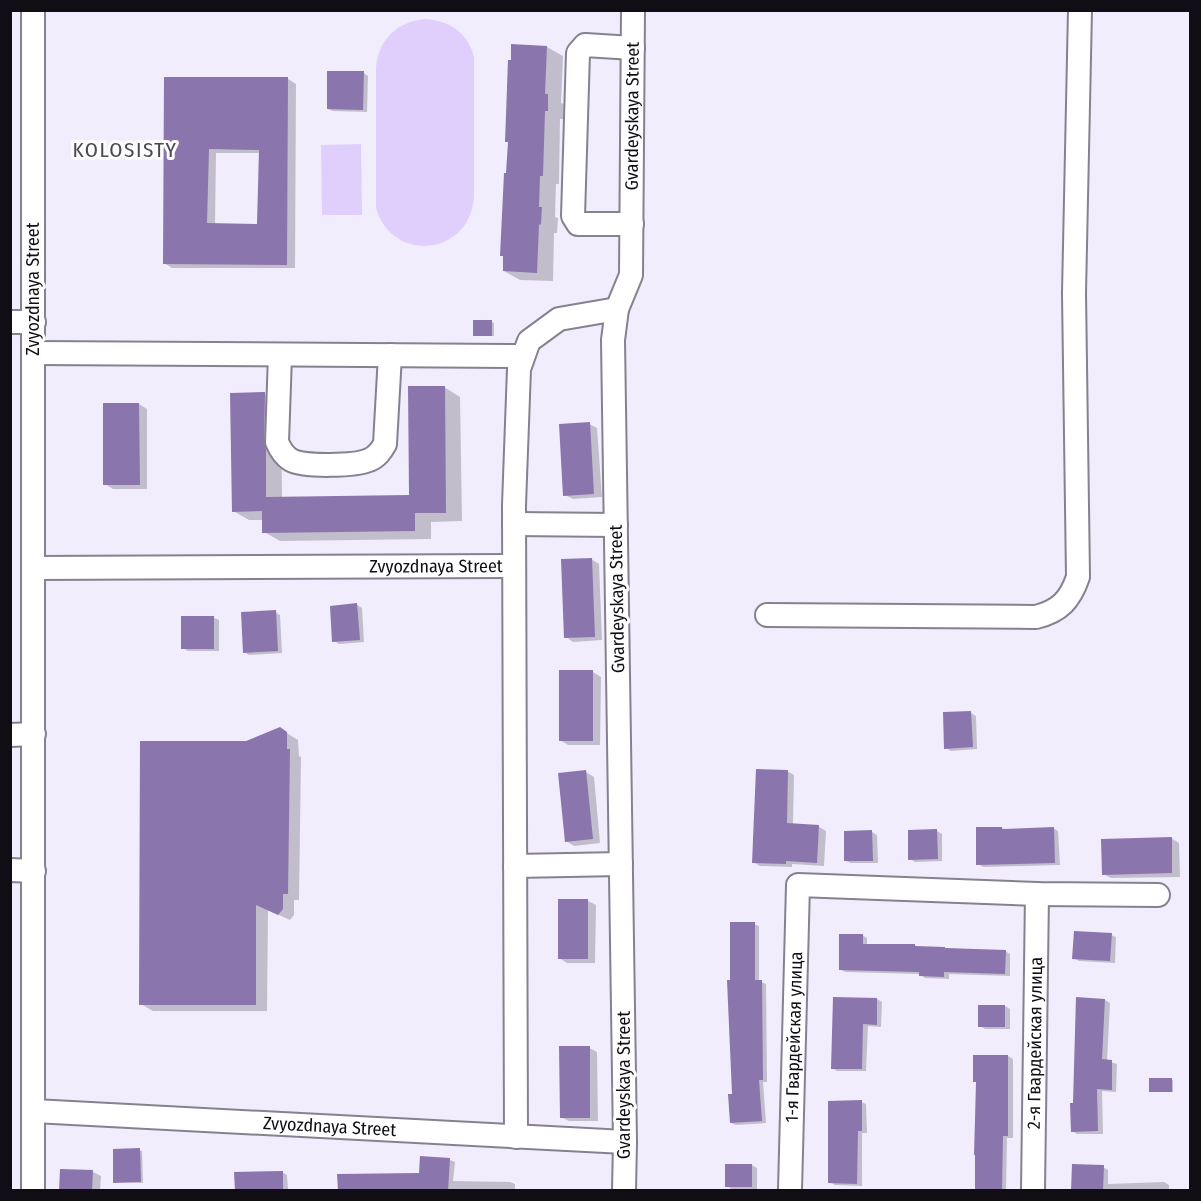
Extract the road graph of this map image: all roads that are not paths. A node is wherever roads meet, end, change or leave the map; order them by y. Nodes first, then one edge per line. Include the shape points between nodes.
1 (33, 10) edge
2 (633, 10) edge
3 (1080, 10) edge
4 (633, 48) junction
5 (632, 224) junction
6 (617, 309) junction
7 (10, 322) edge
8 (34, 322) junction
9 (280, 355) junction
10 (390, 355) junction
11 (523, 356) junction
12 (38, 360) junction
13 (514, 524) junction
14 (616, 525) junction
15 (514, 566) junction
16 (34, 568) junction
17 (767, 615) dead end
18 (34, 734) junction
19 (10, 735) edge
20 (621, 864) junction
21 (515, 866) junction
22 (10, 870) edge
23 (34, 871) junction
24 (1037, 894) junction
25 (1158, 896) dead end
26 (34, 1111) junction
27 (516, 1137) junction
28 (625, 1142) junction
29 (33, 1191) edge
30 (624, 1191) edge
31 (790, 1191) edge
32 (1034, 1191) edge

1 - 8 street, Zvyozdnaya Street
2 - 4 street, Gvardeyskaya Street
3 - 17 street via 1074,292 1078,577 1072,593 1050,614 1036,618
4 - 5 street, Gvardeyskaya Street
4 - 5 street via 585,45 578,53 573,216 578,224
5 - 6 street, Gvardeyskaya Street via 631,275
6 - 11 street via 559,320 529,341
6 - 14 street, Gvardeyskaya Street
7 - 8 street
8 - 12 street, Zvyozdnaya Street
9 - 10 street
9 - 10 street via 277,442 290,460 300,464 360,463 380,453 385,444
9 - 12 street
10 - 11 street
11 - 13 street via 519,369
12 - 16 street, Zvyozdnaya Street
13 - 14 street
13 - 15 street
14 - 20 street, Gvardeyskaya Street
15 - 16 street, Zvyozdnaya Street
15 - 21 street
16 - 18 street, Zvyozdnaya Street
18 - 19 street
18 - 23 street, Zvyozdnaya Street
20 - 21 street
20 - 28 street, Gvardeyskaya Street
21 - 27 street
22 - 23 street
23 - 26 street, Zvyozdnaya Street
24 - 25 street
24 - 31 street, 1-я Гвардейская улица via 798,885
24 - 32 street, 2-я Гвардейская улица
26 - 27 street, Zvyozdnaya Street
26 - 29 street, Zvyozdnaya Street
27 - 28 street, Zvyozdnaya Street
28 - 30 street, Gvardeyskaya Street

